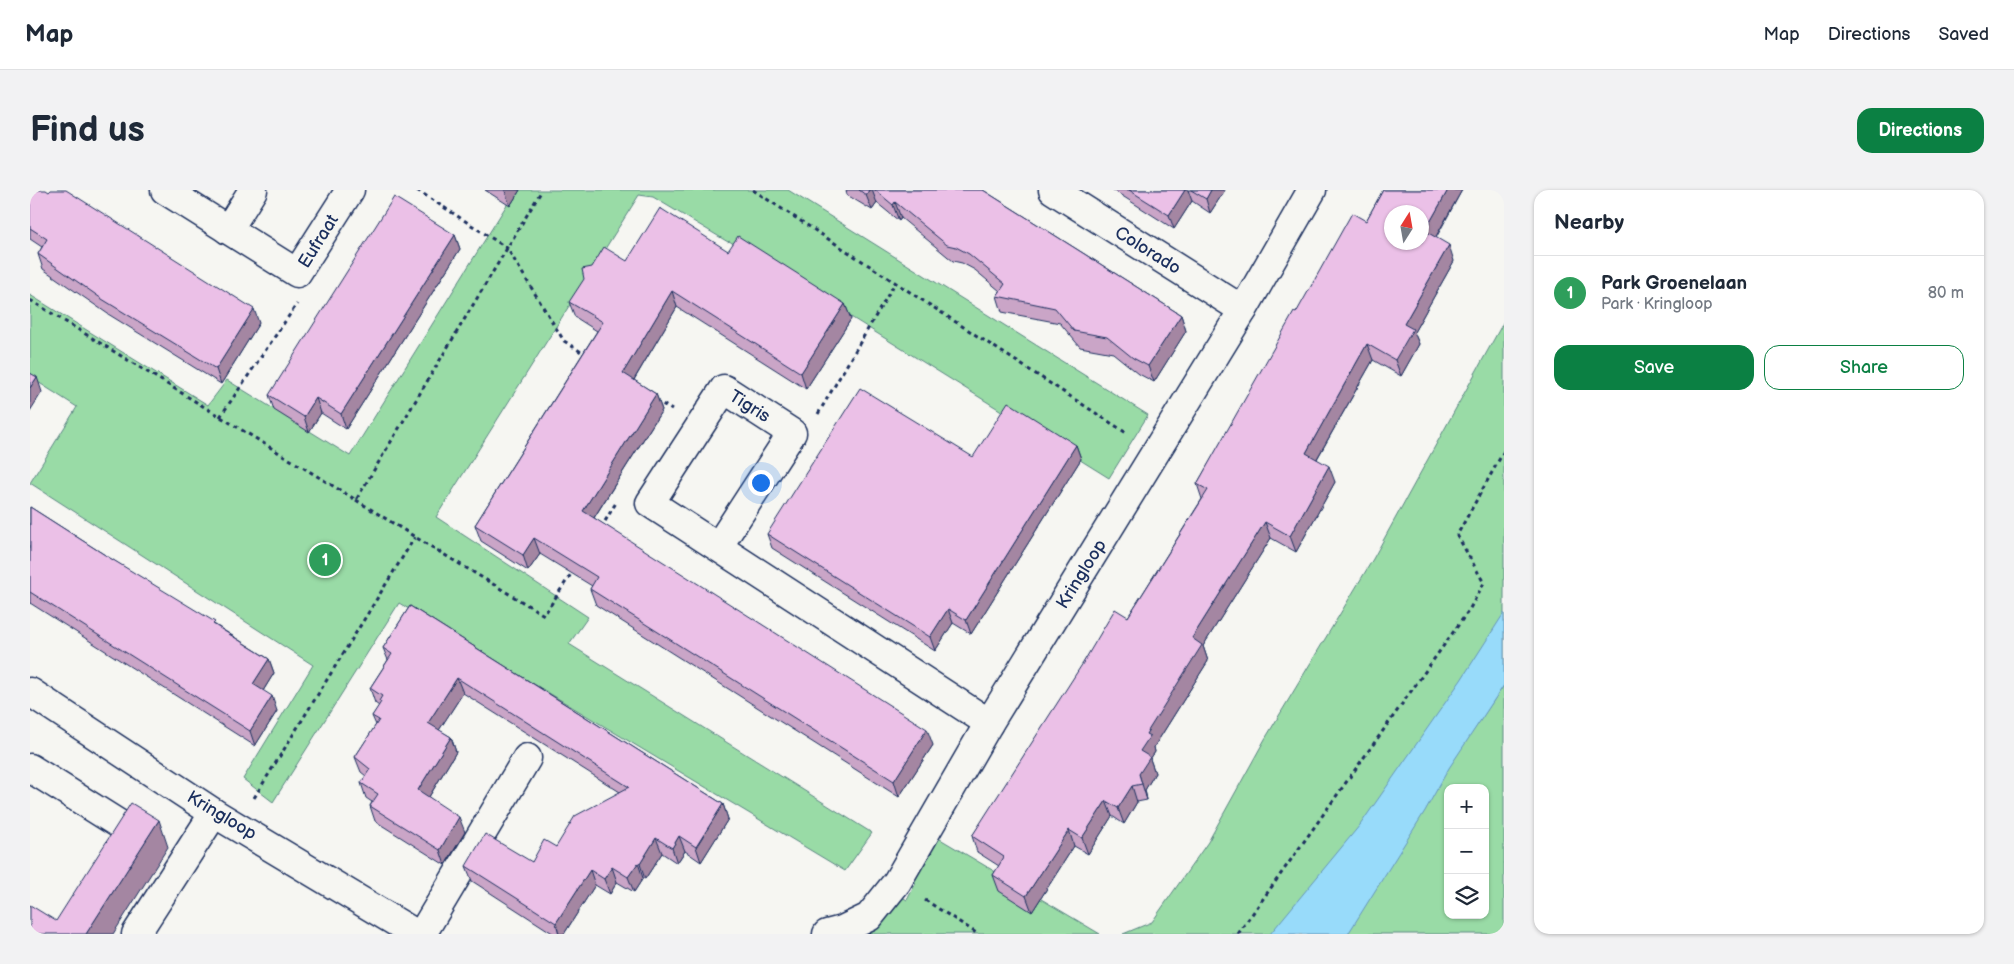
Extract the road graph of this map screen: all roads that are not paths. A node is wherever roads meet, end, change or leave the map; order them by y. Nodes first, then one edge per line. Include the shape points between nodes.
1 (165, 190) edge
2 (253, 190) edge
3 (350, 190) edge
4 (1053, 190) edge
5 (1312, 190) edge
6 (228, 230) junction
7 (1243, 310) junction
8 (718, 547) junction
9 (30, 692) edge
10 (989, 723) junction
11 (527, 758) dead end
12 (30, 768) edge
13 (226, 819) junction
14 (119, 824) edge
15 (136, 934) edge
16 (416, 934) edge
17 (422, 934) edge
18 (827, 934) edge

1 - 6 street, Eufraat
2 - 6 street
3 - 6 street, Eufraat via 297,273
4 - 7 street, Colorado
5 - 7 street, Kringloop
7 - 10 street, Kringloop
8 - 8 street, Tigris via 650,503 724,389 792,433
8 - 10 street, Tigris
9 - 13 street, Kringloop
10 - 18 street, Kringloop via 897,882 869,917
11 - 17 street
12 - 14 street
13 - 15 street
13 - 16 street, Kringloop

